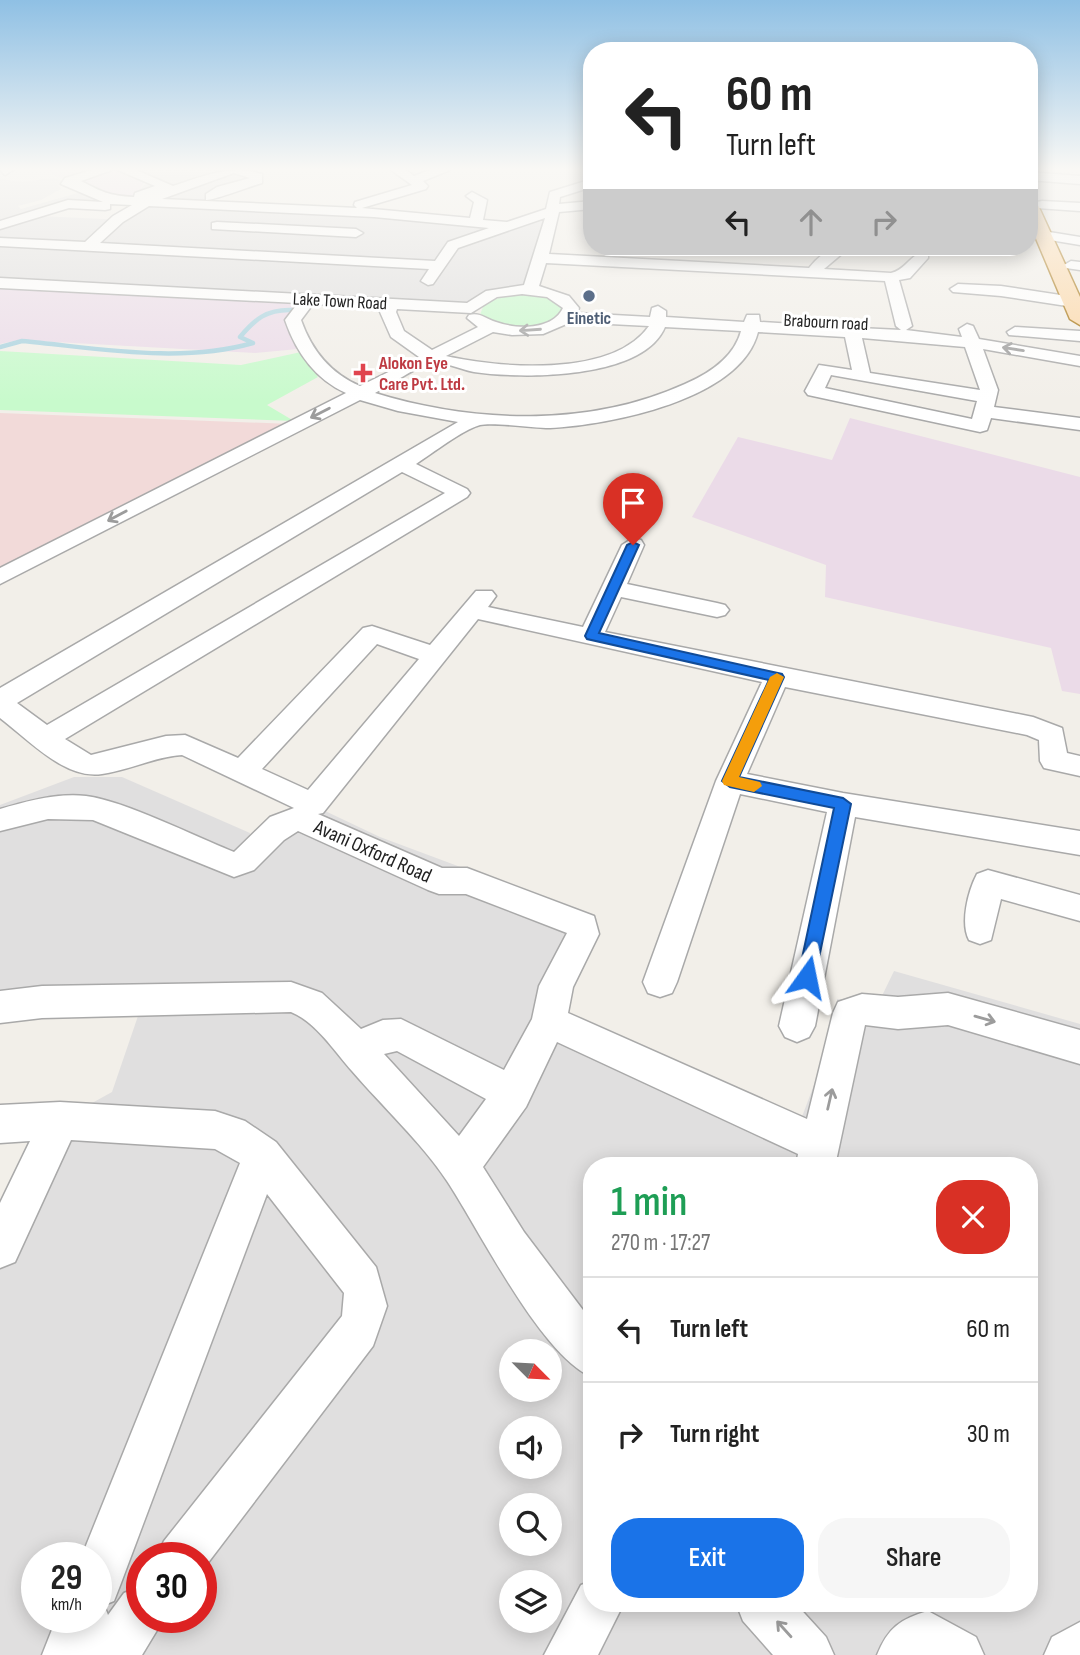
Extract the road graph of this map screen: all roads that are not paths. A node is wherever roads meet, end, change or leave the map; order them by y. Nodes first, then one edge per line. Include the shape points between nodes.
1 (23, 247) edge
2 (92, 247) edge
3 (347, 247) edge
4 (451, 247) edge
5 (544, 247) edge
6 (1055, 247) edge
7 (1060, 247) edge
8 (0, 255) edge
9 (829, 256) edge
10 (922, 256) edge
11 (541, 258) junction
12 (338, 260) junction
13 (437, 265) junction
14 (1075, 265) edge
15 (814, 272) junction
16 (891, 277) junction
17 (0, 283) edge
18 (958, 289) dead end
19 (530, 290) junction
20 (309, 299) junction
21 (1079, 303) edge
22 (392, 304) junction
23 (413, 305) junction
24 (471, 308) junction
25 (570, 313) junction
26 (657, 317) junction
27 (753, 323) junction
28 (904, 326) junction
29 (490, 327) junction
30 (851, 328) junction
31 (970, 336) junction
32 (1080, 336) edge
33 (432, 356) junction
34 (1080, 361) edge
35 (862, 377) junction
36 (359, 393) junction
37 (987, 404) junction
38 (481, 417) junction
39 (1080, 425) edge
40 (401, 464) junction
41 (633, 545) dead end
42 (0, 578) edge
43 (614, 587) junction
44 (717, 610) dead end
45 (591, 636) junction
46 (437, 656) junction
47 (777, 677) junction
48 (0, 704) edge
49 (47, 737) junction
50 (1080, 765) edge
51 (242, 772) junction
52 (730, 781) junction
53 (843, 804) junction
54 (0, 820) edge
55 (1080, 844) edge
56 (1080, 908) edge
57 (980, 930) dead end
58 (660, 982) dead end
59 (0, 1007) edge
60 (549, 1021) junction
61 (797, 1026) dead end
62 (1080, 1047) edge
63 (360, 1053) junction
64 (513, 1094) junction
65 (60, 1121) junction
66 (0, 1124) edge
67 (817, 1155) edge
68 (262, 1156) junction
69 (459, 1165) junction
70 (0, 1247) edge
71 (583, 1345) edge
72 (112, 1542) edge
73 (193, 1542) edge
74 (594, 1612) edge
75 (769, 1612) edge
76 (77, 1633) edge
77 (126, 1633) edge
78 (1080, 1648) edge
79 (68, 1655) edge
80 (110, 1655) edge
81 (570, 1655) edge
82 (808, 1655) edge
83 (903, 1655) edge
84 (958, 1655) edge
85 (1070, 1655) edge

1 - 8 street
2 - 12 street
3 - 12 street
4 - 13 street
5 - 11 street
6 - 21 main road
7 - 14 main road
9 - 15 street
10 - 16 street via 905,275
11 - 15 street
11 - 19 street
12 - 13 street
13 - 23 street
14 - 21 main road
15 - 16 street
16 - 28 street
17 - 20 street, Lake Town Road
18 - 21 street
19 - 24 street via 492,294
19 - 25 street via 554,294
20 - 22 street, Lake Town Road
20 - 36 street via 293,320 299,339 323,371
22 - 23 street, Lake Town Road
22 - 33 street via 388,312 393,334
23 - 24 street, Lake Town Road
24 - 29 street via 478,322
25 - 26 street
25 -> 29 street via 559,324 535,330
26 - 27 street
26 - 33 street via 657,329 647,339 589,366 476,368
27 - 30 street
27 - 38 street via 744,352 725,368 696,387 646,405 608,416 550,422
28 - 30 street, Brabourn road
28 - 31 street, Brabourn road
29 - 33 street
30 - 31 street
30 - 35 street
31 - 32 street, Brabourn road
34 -> 31 street
31 - 37 street via 989,390
33 - 36 street
35 - 37 street
35 - 37 street via 825,369 814,391 980,426
36 - 38 street via 387,404
36 -> 42 street
37 - 39 street
38 - 40 street
40 - 48 street via 14,690
40 - 49 street via 460,493
41 - 43 street
43 - 44 street
43 - 45 street
45 - 46 street via 479,604
45 - 47 street
46 - 51 street via 372,634
46 - 51 street via 313,805
47 - 50 street via 1040,729 1052,735 1054,761
47 - 52 street
48 - 49 street
49 - 51 street via 75,760 91,765 185,745
52 - 53 street
52 - 58 street
53 - 55 street
53 - 61 street
54 - 60 street, Avani Oxford Road via 43,807 73,804 97,808 234,865 244,862 283,822 300,819 439,881 467,881 499,891 583,926 556,986
56 - 57 street via 988,883
59 - 63 street via 42,1002 291,997 310,1004
60 - 64 street, Avani Oxford Road
60 - 67 street
67 -> 62 street via 850,1013 858,1009 900,1014 929,1007 948,1009
63 - 64 street via 375,1038 401,1035
63 - 69 street
64 - 69 street, Avani Oxford Road via 489,1132
65 - 66 street
65 - 68 street via 215,1130 232,1135
65 - 70 street
68 - 72 street
68 - 73 street via 350,1264 367,1297 368,1310 358,1331
69 - 71 street via 509,1247
74 - 81 street
82 -> 75 street
76 - 79 street
77 - 80 street
78 - 85 street
83 - 84 street via 914,1641 928,1637

